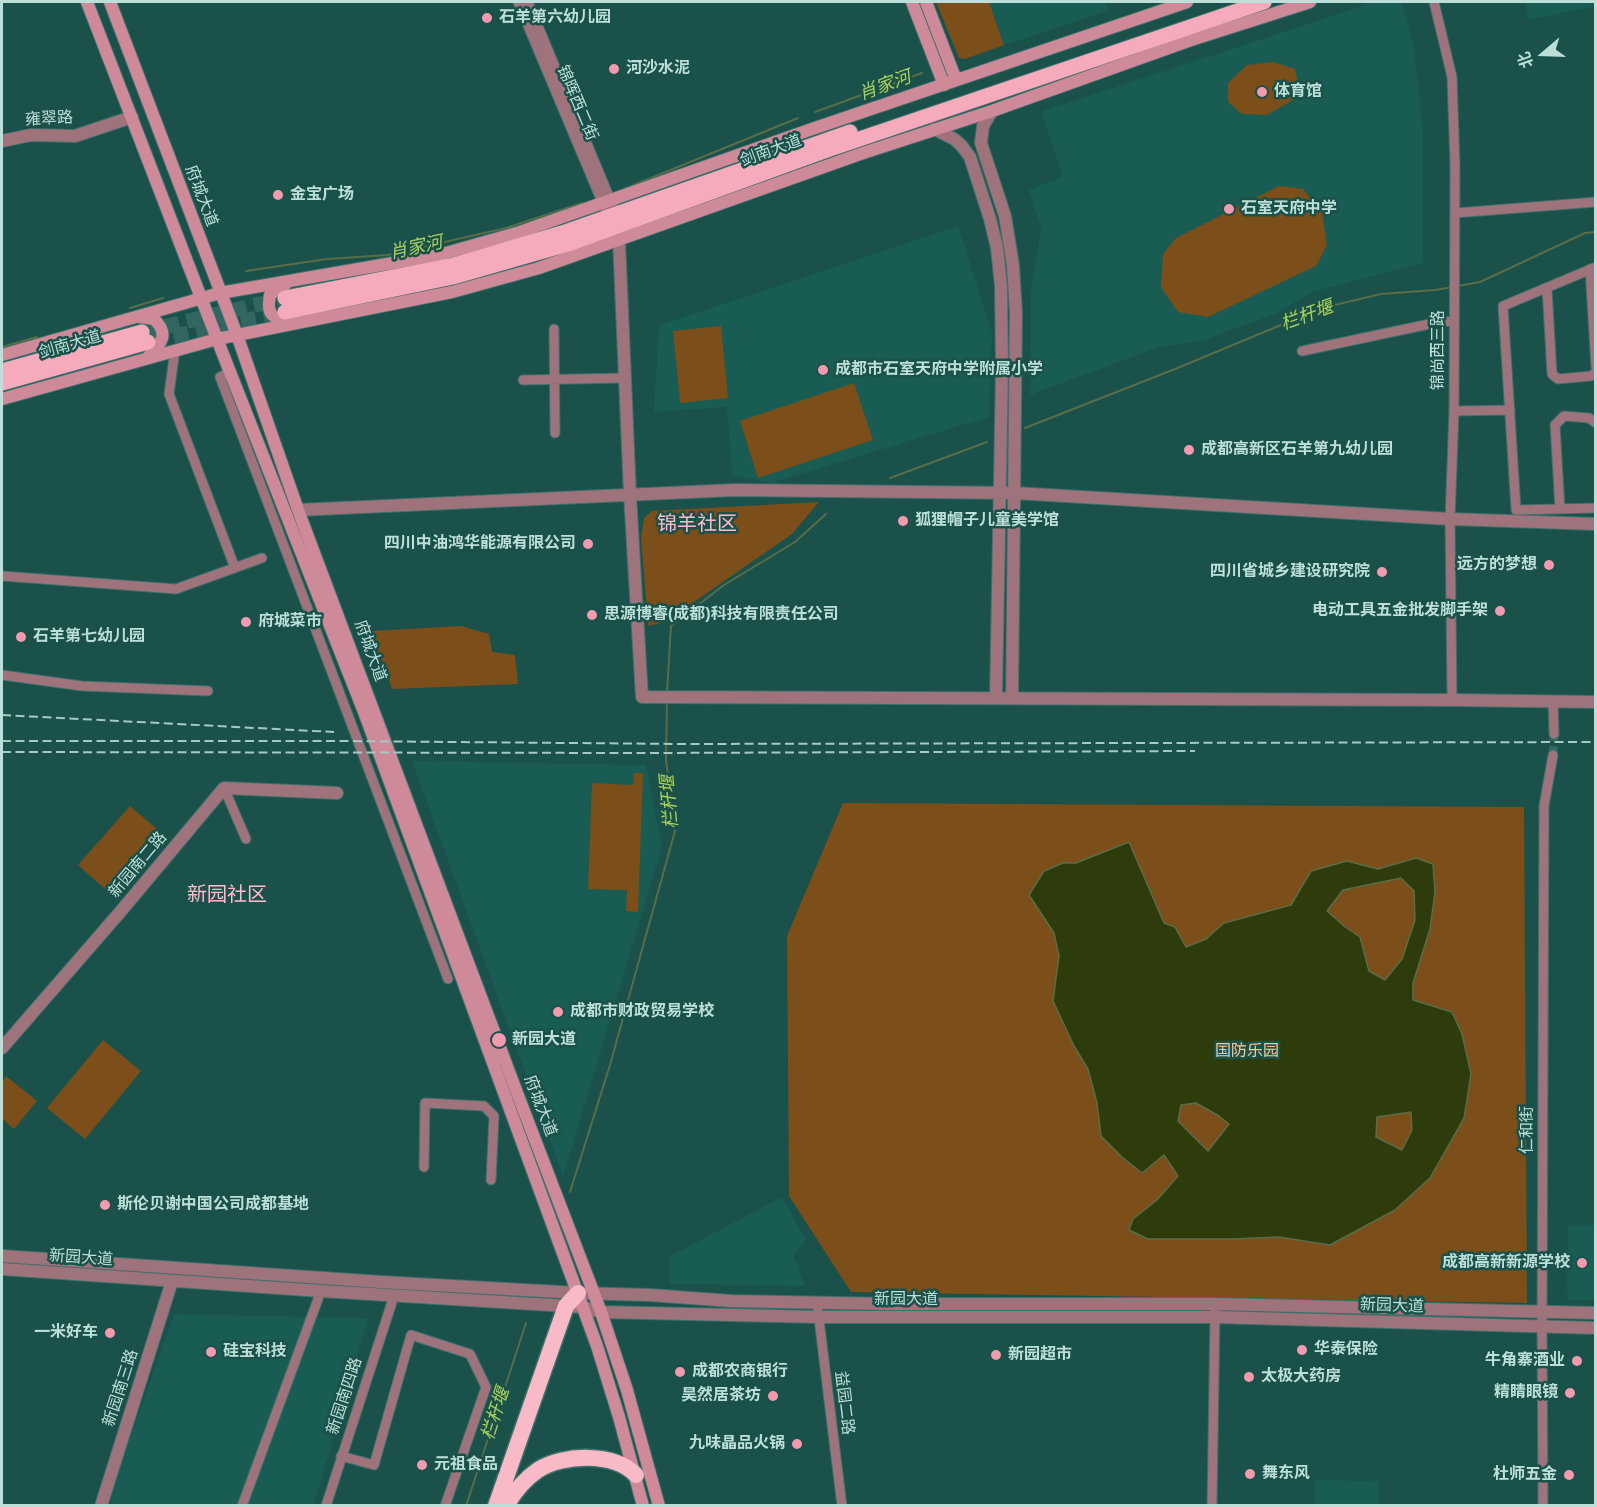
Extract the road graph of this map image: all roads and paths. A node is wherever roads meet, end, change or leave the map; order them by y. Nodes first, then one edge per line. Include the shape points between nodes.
1 (87, 2) edge
2 (110, 2) edge
3 (518, 2) edge
4 (528, 2) edge
5 (912, 2) edge
6 (926, 2) edge
7 (1187, 2) edge
8 (1233, 2) edge
9 (1264, 2) edge
10 (1310, 2) edge
11 (1434, 2) edge
12 (950, 83) junction
13 (992, 111) junction
14 (132, 117) junction
15 (812, 129) junction
16 (934, 129) junction
17 (2, 141) edge
18 (830, 149) junction
19 (790, 152) junction
20 (862, 153) junction
21 (1596, 202) edge
22 (609, 208) junction
23 (1455, 213) junction
24 (520, 232) junction
25 (567, 238) junction
26 (619, 240) junction
27 (539, 268) junction
28 (1593, 268) edge
29 (294, 281) junction
30 (1546, 288) junction
31 (220, 293) junction
32 (201, 298) junction
33 (285, 305) tunnel mouth
34 (133, 317) junction
35 (1454, 321) junction
36 (302, 322) junction
37 (554, 329) dead end
38 (237, 334) junction
39 (217, 339) junction
40 (146, 344) junction
41 (175, 350) junction
42 (1302, 351) dead end
43 (2, 355) edge
44 (1596, 367) edge
45 (2, 371) edge
46 (230, 372) junction
47 (1596, 372) edge
48 (624, 378) junction
49 (523, 380) dead end
50 (555, 380) junction
51 (2, 383) edge
52 (2, 399) edge
53 (1510, 410) junction
54 (1454, 411) junction
55 (1596, 423) edge
56 (555, 433) dead end
57 (999, 493) junction
58 (1015, 493) junction
59 (630, 495) junction
60 (1596, 508) edge
61 (1560, 509) junction
62 (298, 510) junction
63 (1450, 519) junction
64 (1596, 524) edge
65 (262, 558) dead end
66 (235, 568) junction
67 (2, 576) edge
68 (2, 675) edge
69 (208, 691) dead end
70 (996, 698) junction
71 (1012, 698) junction
72 (1452, 700) junction
73 (1553, 701) junction
74 (1596, 702) edge
75 (1554, 734) tunnel mouth
76 (1553, 754) tunnel mouth
77 (224, 788) junction
78 (338, 792) dead end
79 (246, 839) dead end
80 (448, 980) dead end
81 (2, 1048) edge
82 (424, 1167) dead end
83 (491, 1180) dead end
84 (2, 1256) edge
85 (2, 1269) edge
86 (172, 1281) junction
87 (321, 1291) junction
88 (394, 1296) junction
89 (580, 1300) junction
90 (817, 1303) junction
91 (1215, 1304) junction
92 (601, 1312) junction
93 (1542, 1312) junction
94 (1596, 1313) edge
95 (818, 1317) junction
96 (1215, 1317) junction
97 (1542, 1327) junction
98 (1596, 1328) edge
99 (341, 1456) junction
100 (636, 1475) junction
101 (101, 1506) edge
102 (242, 1506) edge
103 (326, 1506) edge
104 (445, 1506) edge
105 (496, 1506) edge
106 (506, 1506) edge
107 (643, 1506) edge
108 (659, 1506) edge
109 (842, 1506) edge
110 (1212, 1506) edge
111 (1543, 1506) edge

1 - 14 main road, 府城大道
2 - 31 main road, 府城大道
3 - 22 street, 锦晖西二街
4 - 22 street, 锦晖西二街
5 - 12 main road
6 - 12 main road
7 - 12 main road
8 - 19 highway, 剑南大道
9 - 18 highway, 剑南大道
10 - 13 main road
11 - 23 street, 锦尚西三路 via 1452,77
12 - 15 main road
13 - 16 main road
13 - 58 street via 983,126 981,143 1005,216 1013,265
14 - 17 street, 雍翠路 via 75,136 31,135
14 - 32 main road, 府城大道
15 - 19 main road
15 - 22 main road
16 - 20 main road
16 - 57 street via 954,139 970,157 997,248 1002,306
18 - 20 main road
18 - 25 highway, 剑南大道
19 - 22 highway, 剑南大道
20 - 26 main road
21 - 23 street
22 - 24 main road
22 - 25 highway, 剑南大道
23 - 35 street, 锦尚西三路
24 - 25 main road
24 - 29 main road via 439,255
25 - 27 main road
25 - 33 highway, 剑南大道 via 453,277
26 - 27 main road
26 - 48 street
27 - 36 main road via 452,292
28 - 30 street
28 - 44 street
29 - 31 main road
29 - 36 main road via 270,295 268,306 276,318
30 - 47 street via 1552,374 1558,379 1591,376
30 - 53 street via 1503,306
31 - 32 main road
31 - 38 main road, 府城大道
32 - 34 main road
32 - 39 main road, 府城大道
34 - 40 main road via 154,319 160,325 160,345
34 - 43 main road
35 - 42 street
35 - 54 street, 锦尚西三路
36 - 38 main road
37 - 50 street
38 - 39 main road
38 - 62 main road, 府城大道
39 - 41 main road
39 - 46 main road, 府城大道
40 - 41 main road
40 - 45 highway, 剑南大道
40 - 51 highway, 剑南大道
40 - 52 main road
41 - 66 street via 170,394
46 - 80 street via 220,377
46 - 89 main road, 府城大道 via 364,712
48 - 50 street
48 - 59 street
49 - 50 street
50 - 56 street
53 - 54 street
53 - 61 street via 1516,510
54 - 63 street, 锦尚西三路
55 - 61 street via 1589,417 1564,416 1555,425
57 - 58 street
57 - 59 street via 734,490
57 - 70 street
58 - 63 street
58 - 71 street
59 - 62 street
59 - 70 street via 642,697
60 - 61 street
62 - 89 main road, 府城大道 via 519,1098
63 - 64 street
63 - 72 street, 锦尚西三路
65 - 66 street
66 - 67 street via 176,590
68 - 69 street via 82,686
70 - 71 street
71 - 72 street
72 - 73 street
73 - 74 street
73 - 75 street
76 - 93 street, 仁和街 via 1544,806
77 - 78 street
77 - 79 street
77 - 81 street, 新园南二路
82 - 83 street via 425,1103 484,1106 494,1116
84 - 89 street, 新园大道
85 - 86 street, 新园大道
86 - 87 street, 新园大道
86 - 101 street, 新园南三路
87 - 88 street, 新园大道
87 - 102 street
88 - 89 street, 新园大道
88 - 99 street, 新园南四路
89 - 90 street, 新园大道 via 650,1294
89 - 92 street, 新园大道
89 - 100 main road
89 - 105 highway
90 - 91 street, 新园大道
90 - 95 street, 益园二路
91 - 93 street, 新园大道
91 - 96 street
92 - 95 street, 新园大道
92 - 108 main road
93 - 94 street, 新园大道
93 - 97 street, 仁和街
95 - 96 street, 新园大道
95 - 109 street, 益园二路
96 - 97 street, 新园大道
96 - 110 street
97 - 98 street, 新园大道
97 - 111 street, 仁和街
99 - 103 street, 新园南四路
99 - 104 street via 374,1465 411,1335 470,1354 486,1387
100 - 106 highway via 625,1466 605,1460 564,1460 538,1470
100 - 107 main road

